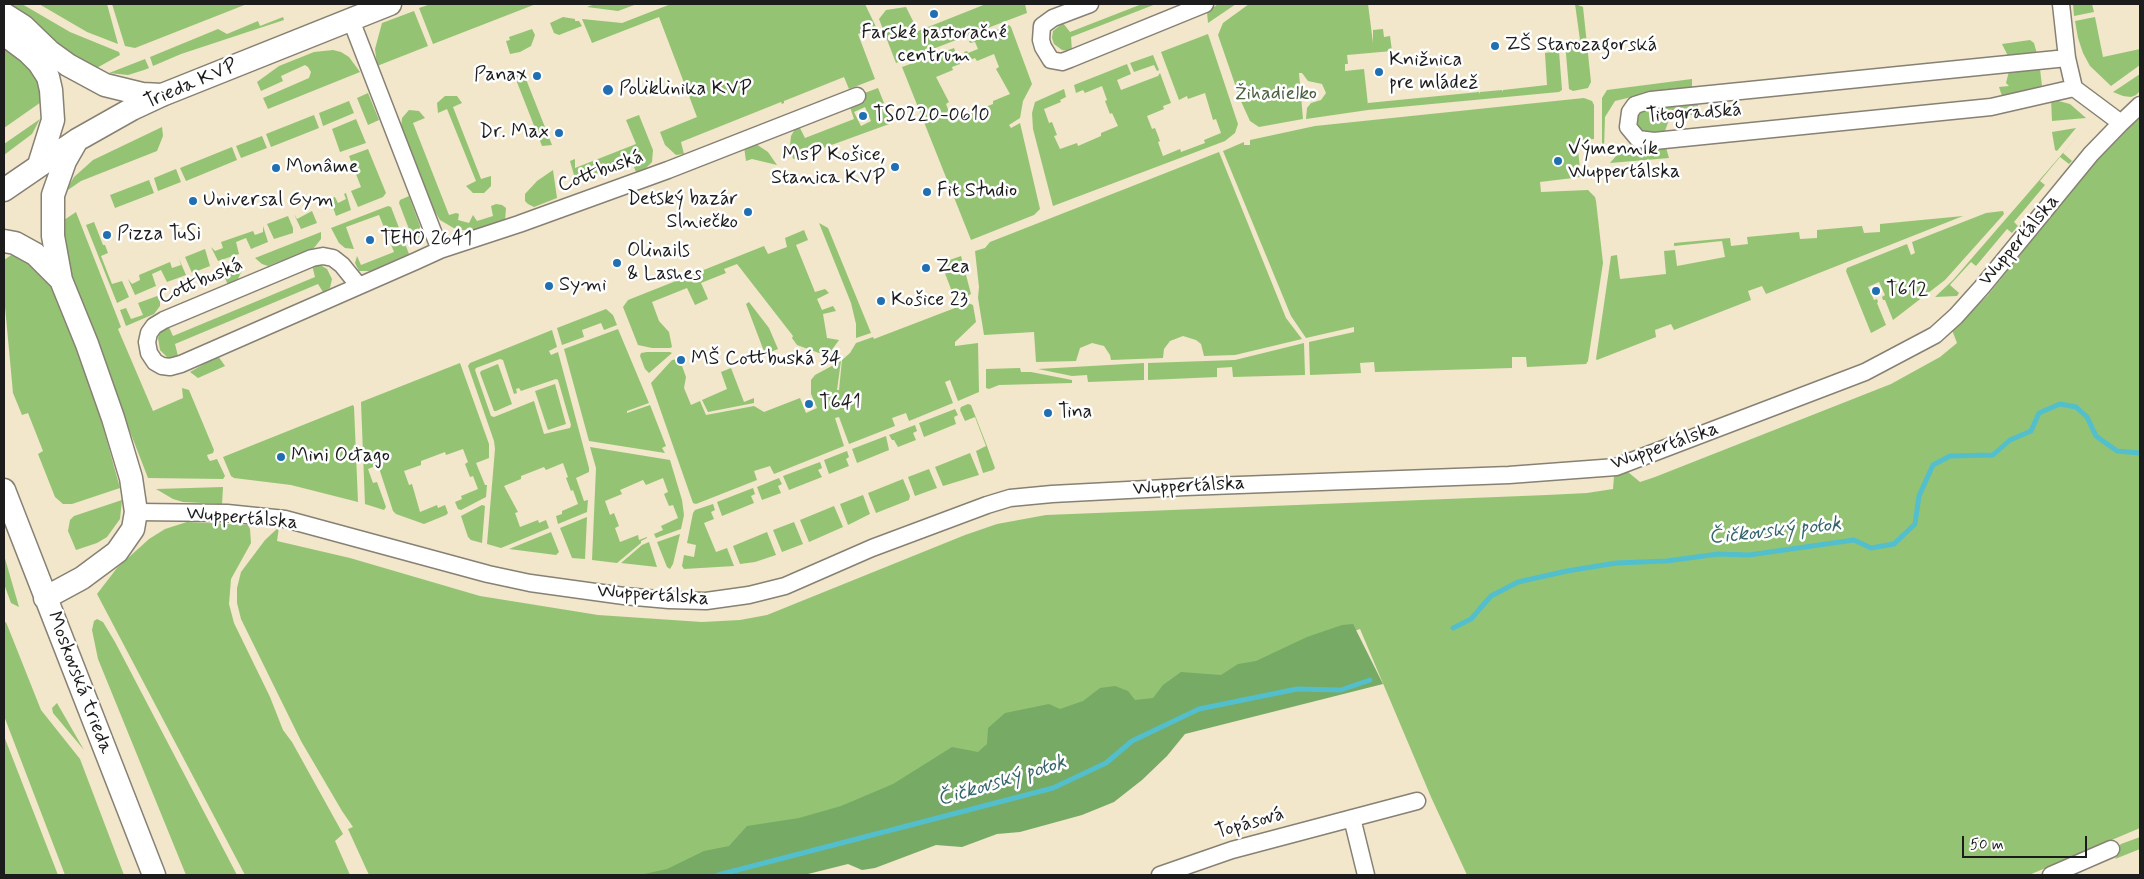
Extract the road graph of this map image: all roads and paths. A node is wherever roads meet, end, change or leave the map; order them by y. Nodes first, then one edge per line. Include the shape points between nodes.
1 (390, 4) edge
2 (1090, 4) edge
3 (1205, 4) edge
4 (2061, 4) edge
5 (4, 14) edge
6 (351, 20) junction
7 (4, 34) edge
8 (2067, 58) junction
9 (2074, 88) junction
10 (162, 95) junction
11 (857, 96) dead end
12 (2140, 105) edge
13 (2121, 123) junction
14 (77, 140) junction
15 (39, 166) junction
16 (4, 190) edge
17 (4, 241) edge
18 (440, 250) junction
19 (61, 280) junction
20 (358, 286) junction
21 (4, 490) edge
22 (136, 512) junction
23 (45, 598) junction
24 (1417, 801) dead end
25 (1352, 818) junction
26 (2111, 849) dead end
27 (154, 875) edge
28 (1160, 875) edge
29 (1366, 875) edge
30 (2051, 875) edge

1 - 6 street, Trieda KVP
2 - 3 street via 1053,18 1042,26 1040,40 1051,60 1062,62
4 - 8 street
5 - 10 street via 23,26 68,66 105,85
6 - 10 street, Trieda KVP
6 - 18 street
7 - 15 street via 28,52 48,77 53,120
8 - 9 street
8 - 9 street, Titogradská via 1651,100 1635,105 1630,112 1628,127 1638,139 1654,141 1991,107
9 - 13 street
10 - 14 street, Trieda KVP
11 - 18 street, Cottbuská via 668,170
12 - 13 street, Wuppertálska
13 - 22 street, Wuppertálska via 1982,287 1935,335 1865,372 1616,468 1010,498 872,548 785,586 749,596 706,601 624,596 522,581 285,519
14 - 15 street, Trieda KVP
14 - 19 street via 65,161 53,195 53,236
15 - 16 street, Trieda KVP
17 - 19 street via 35,254
18 - 20 street, Cottbuská
19 - 22 street via 107,398 131,478
20 - 20 street, Cottbuská via 333,258 312,258 164,320 150,333 147,342 149,353 155,362 170,367
21 - 23 street, Moskovská trieda
22 - 23 street via 133,529 117,552 82,578
23 - 27 street, Moskovská trieda
24 - 25 street, Topásová
25 - 28 street, Topásová via 1232,850
25 - 29 street
26 - 30 street

